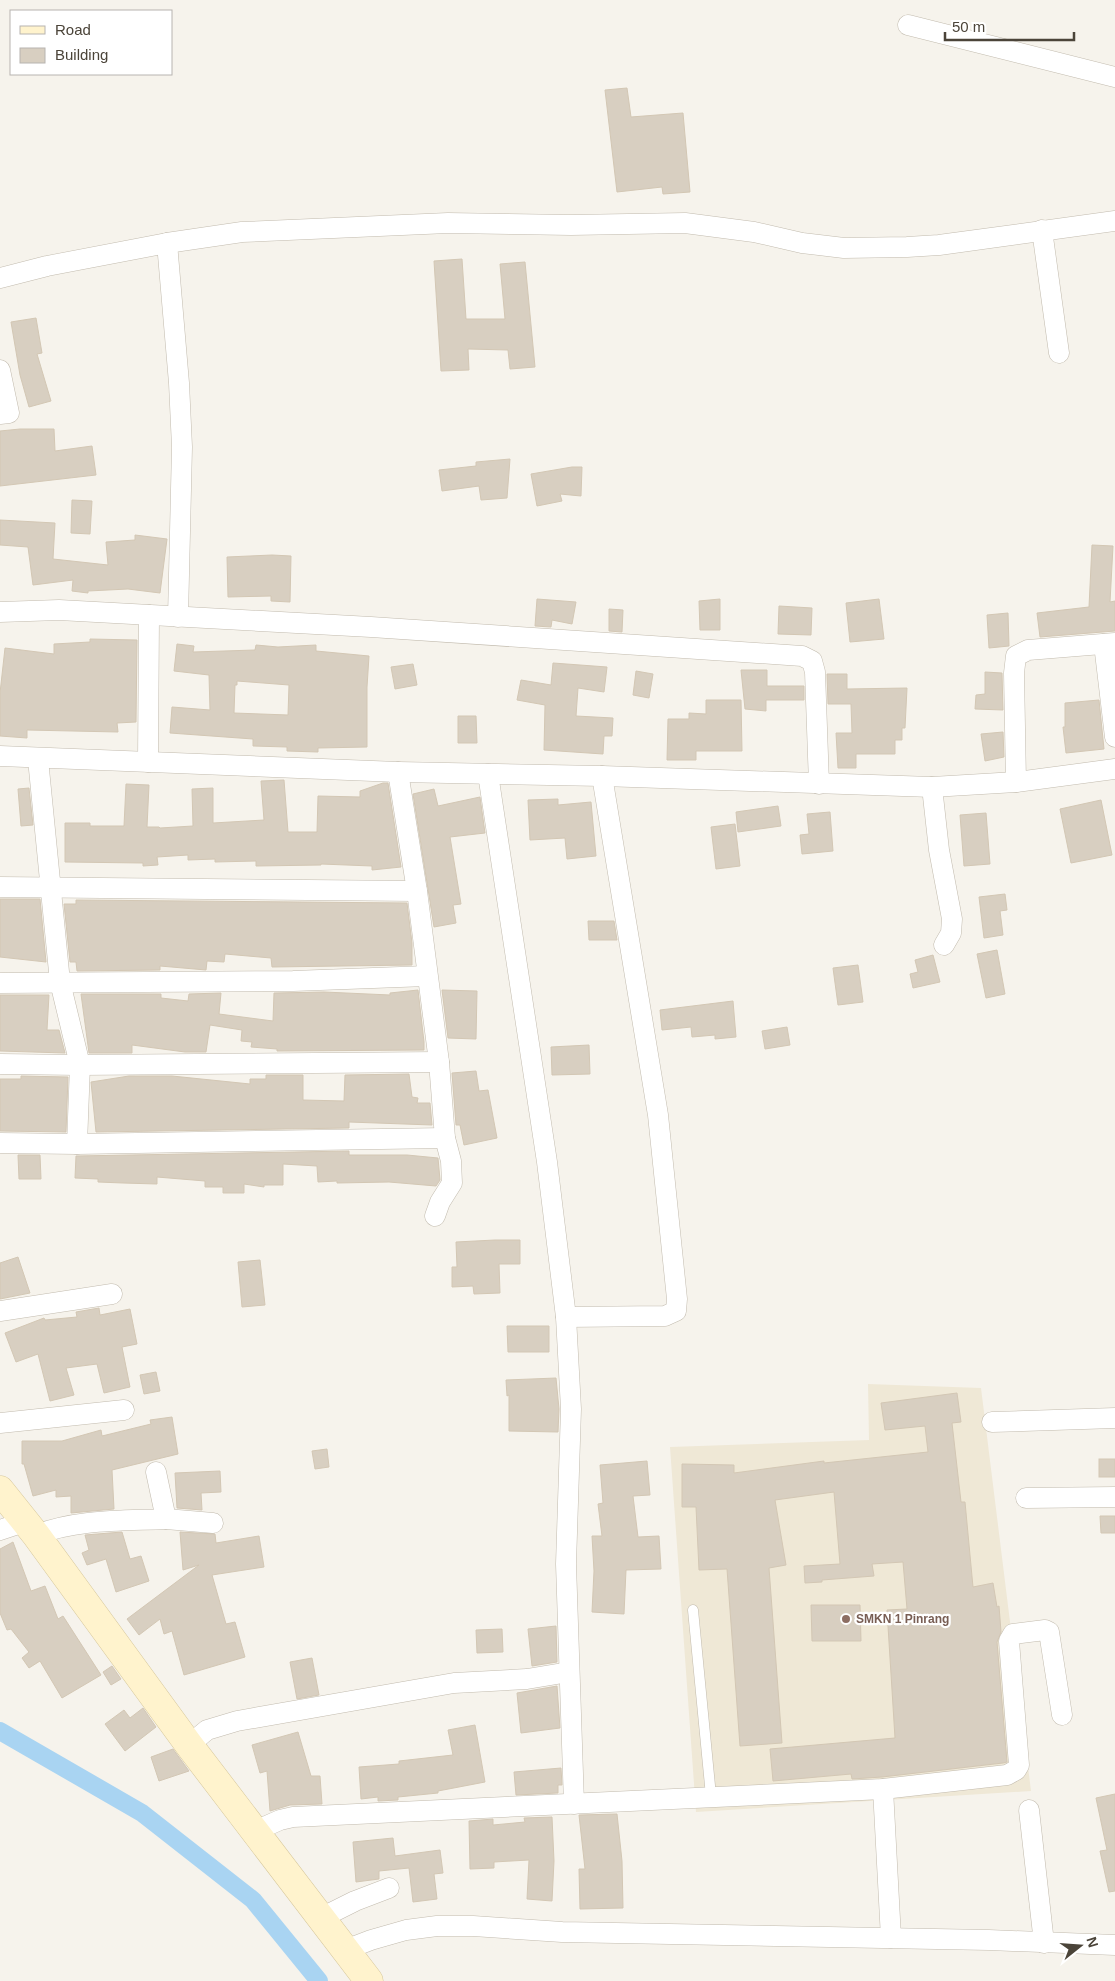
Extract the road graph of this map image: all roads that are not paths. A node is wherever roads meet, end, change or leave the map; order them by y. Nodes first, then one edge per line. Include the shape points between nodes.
1 (908, 25) dead end
2 (1115, 76) edge
3 (1115, 221) edge
4 (1042, 230) junction
5 (167, 243) junction
6 (0, 278) edge
7 (1059, 353) dead end
8 (0, 370) edge
9 (0, 414) edge
10 (0, 612) edge
11 (148, 615) junction
12 (178, 617) junction
13 (1110, 644) edge
14 (1115, 738) edge
15 (0, 756) edge
16 (38, 759) junction
17 (148, 762) junction
18 (1115, 769) edge
19 (398, 772) junction
20 (488, 774) junction
21 (602, 776) junction
22 (1016, 782) junction
23 (819, 784) junction
24 (932, 787) junction
25 (0, 887) edge
26 (52, 889) junction
27 (417, 891) junction
28 (944, 945) dead end
29 (427, 976) junction
30 (0, 982) edge
31 (60, 982) junction
32 (439, 1062) junction
33 (0, 1064) edge
34 (80, 1065) junction
35 (445, 1138) junction
36 (0, 1143) edge
37 (77, 1144) junction
38 (435, 1216) dead end
39 (112, 1294) dead end
40 (0, 1311) edge
41 (566, 1317) junction
42 (124, 1410) dead end
43 (1115, 1418) edge
44 (992, 1422) dead end
45 (0, 1423) edge
46 (156, 1472) dead end
47 (0, 1490) edge
48 (1115, 1497) edge
49 (1026, 1498) dead end
50 (166, 1519) junction
51 (213, 1524) dead end
52 (20, 1529) edge
53 (693, 1610) dead end
54 (569, 1672) junction
55 (1062, 1715) dead end
56 (189, 1745) junction
57 (883, 1789) junction
58 (711, 1796) junction
59 (574, 1804) junction
60 (1029, 1810) dead end
61 (255, 1831) junction
62 (389, 1888) dead end
63 (321, 1918) junction
64 (891, 1938) junction
65 (1044, 1943) junction
66 (1115, 1945) edge
67 (345, 1950) junction
68 (369, 1981) edge

1 - 2 street
3 - 4 street
4 - 5 street via 939,245 844,248 685,223 448,223 242,232
4 - 7 street
5 - 6 street
5 - 12 street via 182,447
8 - 9 street via 9,414
10 - 11 street via 59,610
11 - 12 street
11 - 17 street
12 - 23 street via 485,634 807,658 814,666 816,680
13 - 14 street
13 - 22 street via 1028,650 1016,656
15 - 16 street
16 - 17 street
16 - 26 street
17 - 19 street
18 - 22 street
19 - 20 street
19 - 27 street
20 - 21 street
20 - 41 street
21 - 23 street
21 - 41 street via 658,1115 677,1299 676,1311 665,1316
22 - 24 street
23 - 24 street
24 - 28 street via 939,850 952,919 952,933
25 - 26 street
26 - 27 street
26 - 31 street
27 - 29 street
29 - 31 street via 293,981
29 - 32 street
30 - 31 street
31 - 34 street
32 - 34 street
32 - 35 street
33 - 34 street
34 - 37 street
35 - 37 street
35 - 38 street via 452,1184
36 - 37 street
39 - 40 street
41 - 54 street via 572,1410 566,1564
42 - 45 street
43 - 44 street
46 - 50 street
47 - 52 street
48 - 49 street
50 - 51 street
50 - 52 street
52 - 56 street
53 - 58 lane
54 - 56 street via 527,1679 454,1684 237,1721 207,1730
54 - 59 street
55 - 57 street via 1049,1632 1013,1634 1009,1641 1019,1766 1016,1770 1007,1775
56 - 61 street
57 - 58 street
57 - 64 street
58 - 59 street
59 - 61 street via 294,1818 280,1820
60 - 65 street
61 - 63 street
62 - 63 street
63 - 67 street
64 - 65 street
64 - 67 street via 630,1934 455,1926 406,1930
65 - 66 street
67 - 68 street

